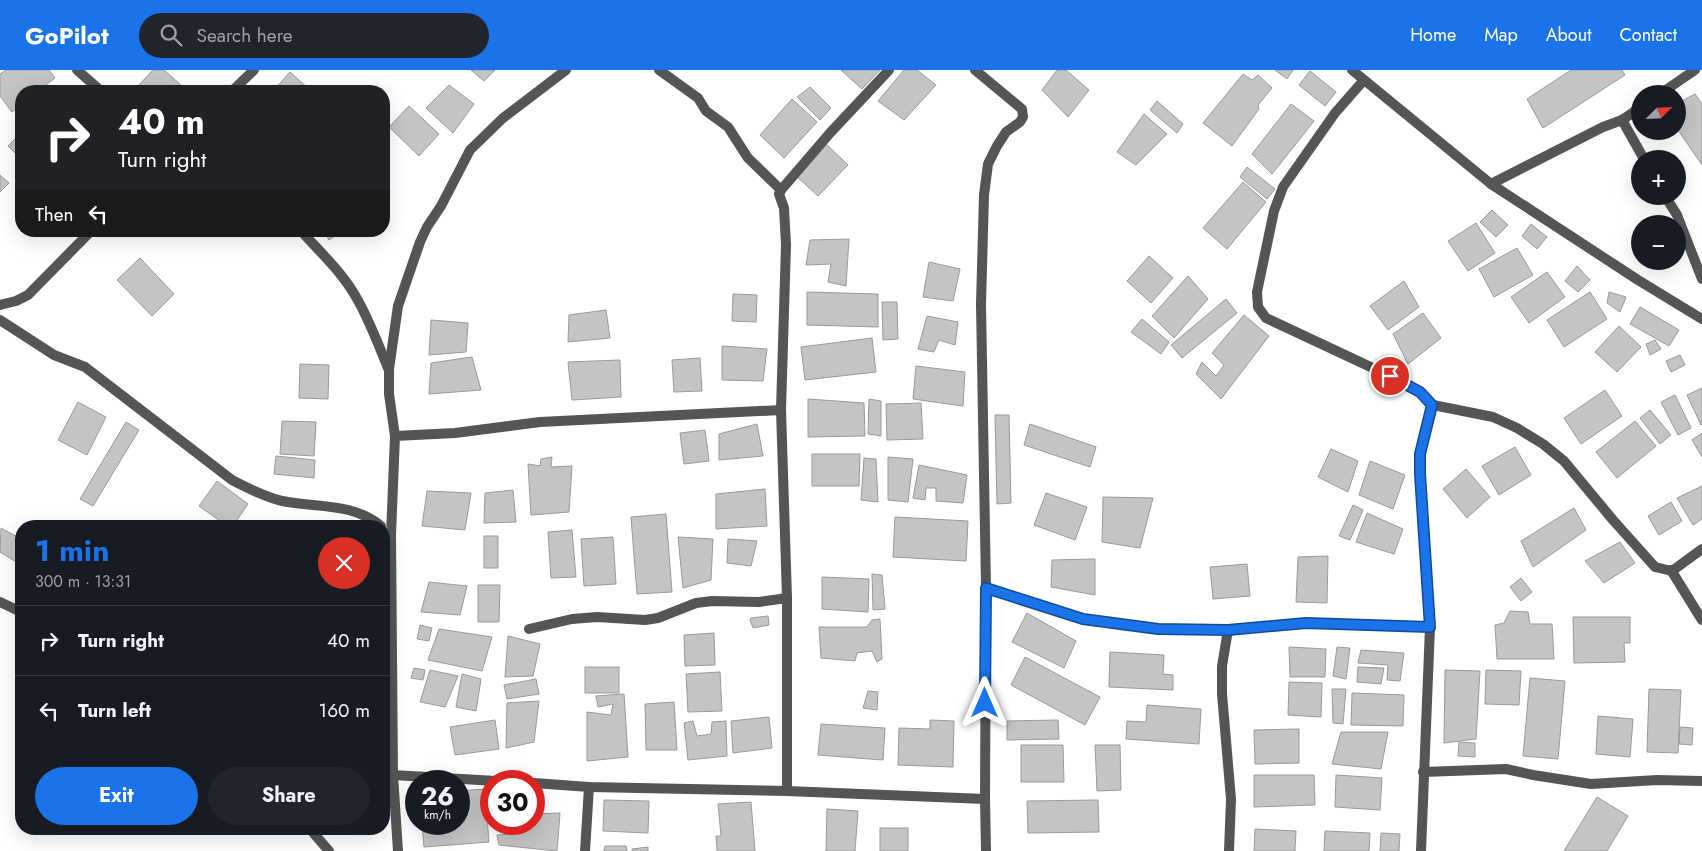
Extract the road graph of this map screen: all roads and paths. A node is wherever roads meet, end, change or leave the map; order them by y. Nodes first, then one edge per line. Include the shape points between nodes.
1 (77, 70) edge
2 (254, 70) edge
3 (566, 70) edge
4 (659, 70) edge
5 (889, 70) edge
6 (975, 70) edge
7 (1352, 70) edge
8 (1696, 70) edge
9 (1702, 78) edge
10 (1364, 80) junction
11 (94, 85) edge
12 (238, 85) edge
13 (1674, 85) edge
14 (1631, 114) edge
15 (1622, 120) junction
16 (1639, 150) edge
17 (1491, 184) junction
18 (781, 190) junction
19 (1671, 205) edge
20 (84, 237) edge
21 (306, 237) edge
22 (1702, 279) edge
23 (0, 305) edge
24 (1702, 319) edge
25 (0, 320) edge
26 (389, 369) junction
27 (1432, 405) junction
28 (781, 410) junction
29 (395, 436) junction
30 (373, 520) edge
31 (389, 520) edge
32 (1702, 549) edge
33 (1671, 570) junction
34 (986, 588) junction
35 (787, 598) junction
36 (0, 602) edge
37 (15, 609) edge
38 (1702, 620) edge
39 (1430, 627) junction
40 (390, 629) edge
41 (529, 629) dead end
42 (1228, 630) junction
43 (1423, 772) junction
44 (393, 775) junction
45 (480, 780) edge
46 (1702, 780) edge
47 (545, 785) edge
48 (589, 787) junction
49 (786, 791) junction
50 (985, 799) junction
51 (315, 835) edge
52 (329, 851) edge
53 (398, 851) edge
54 (585, 851) edge
55 (986, 851) edge
56 (1229, 851) edge
57 (1421, 851) edge

1 - 11 street
2 - 12 street
3 - 26 street via 503,118 470,150 413,258 398,306
4 - 18 street via 694,95 706,111 728,127 748,158
5 - 18 street
6 - 34 street via 1022,109 1023,117 1006,132 997,146 988,164 984,194 981,304
7 - 10 street
8 - 9 street
8 - 13 street
10 - 17 street
10 - 27 street via 1334,113 1283,187 1274,211 1257,292 1258,307 1266,318 1407,384
14 - 15 street
15 - 16 street
15 - 17 street
17 - 24 street
18 - 28 street via 786,245
19 - 22 street
20 - 23 street via 28,296
21 - 26 street via 356,296
25 - 30 street via 54,355 85,367 232,480 282,501 330,506
26 - 29 street
27 - 33 street via 1493,417 1543,444 1564,461 1655,567
27 - 39 street via 1420,454
28 - 29 street via 540,422 455,433
28 - 35 street
29 - 31 street
32 - 33 street
33 - 38 street
34 - 42 street via 1083,619 1158,629
34 - 50 street
35 - 41 street via 759,602 712,601 645,620 572,619
35 - 49 street
36 - 37 street
39 - 42 street via 1306,623
39 - 43 street
40 - 44 street
42 - 56 street via 1222,666 1222,694 1231,799
43 - 46 street via 1506,769 1591,784
43 - 57 street
44 - 45 street
44 - 53 street
47 - 48 street
48 - 49 street
48 - 54 street
49 - 50 street
50 - 55 street
51 - 52 street

